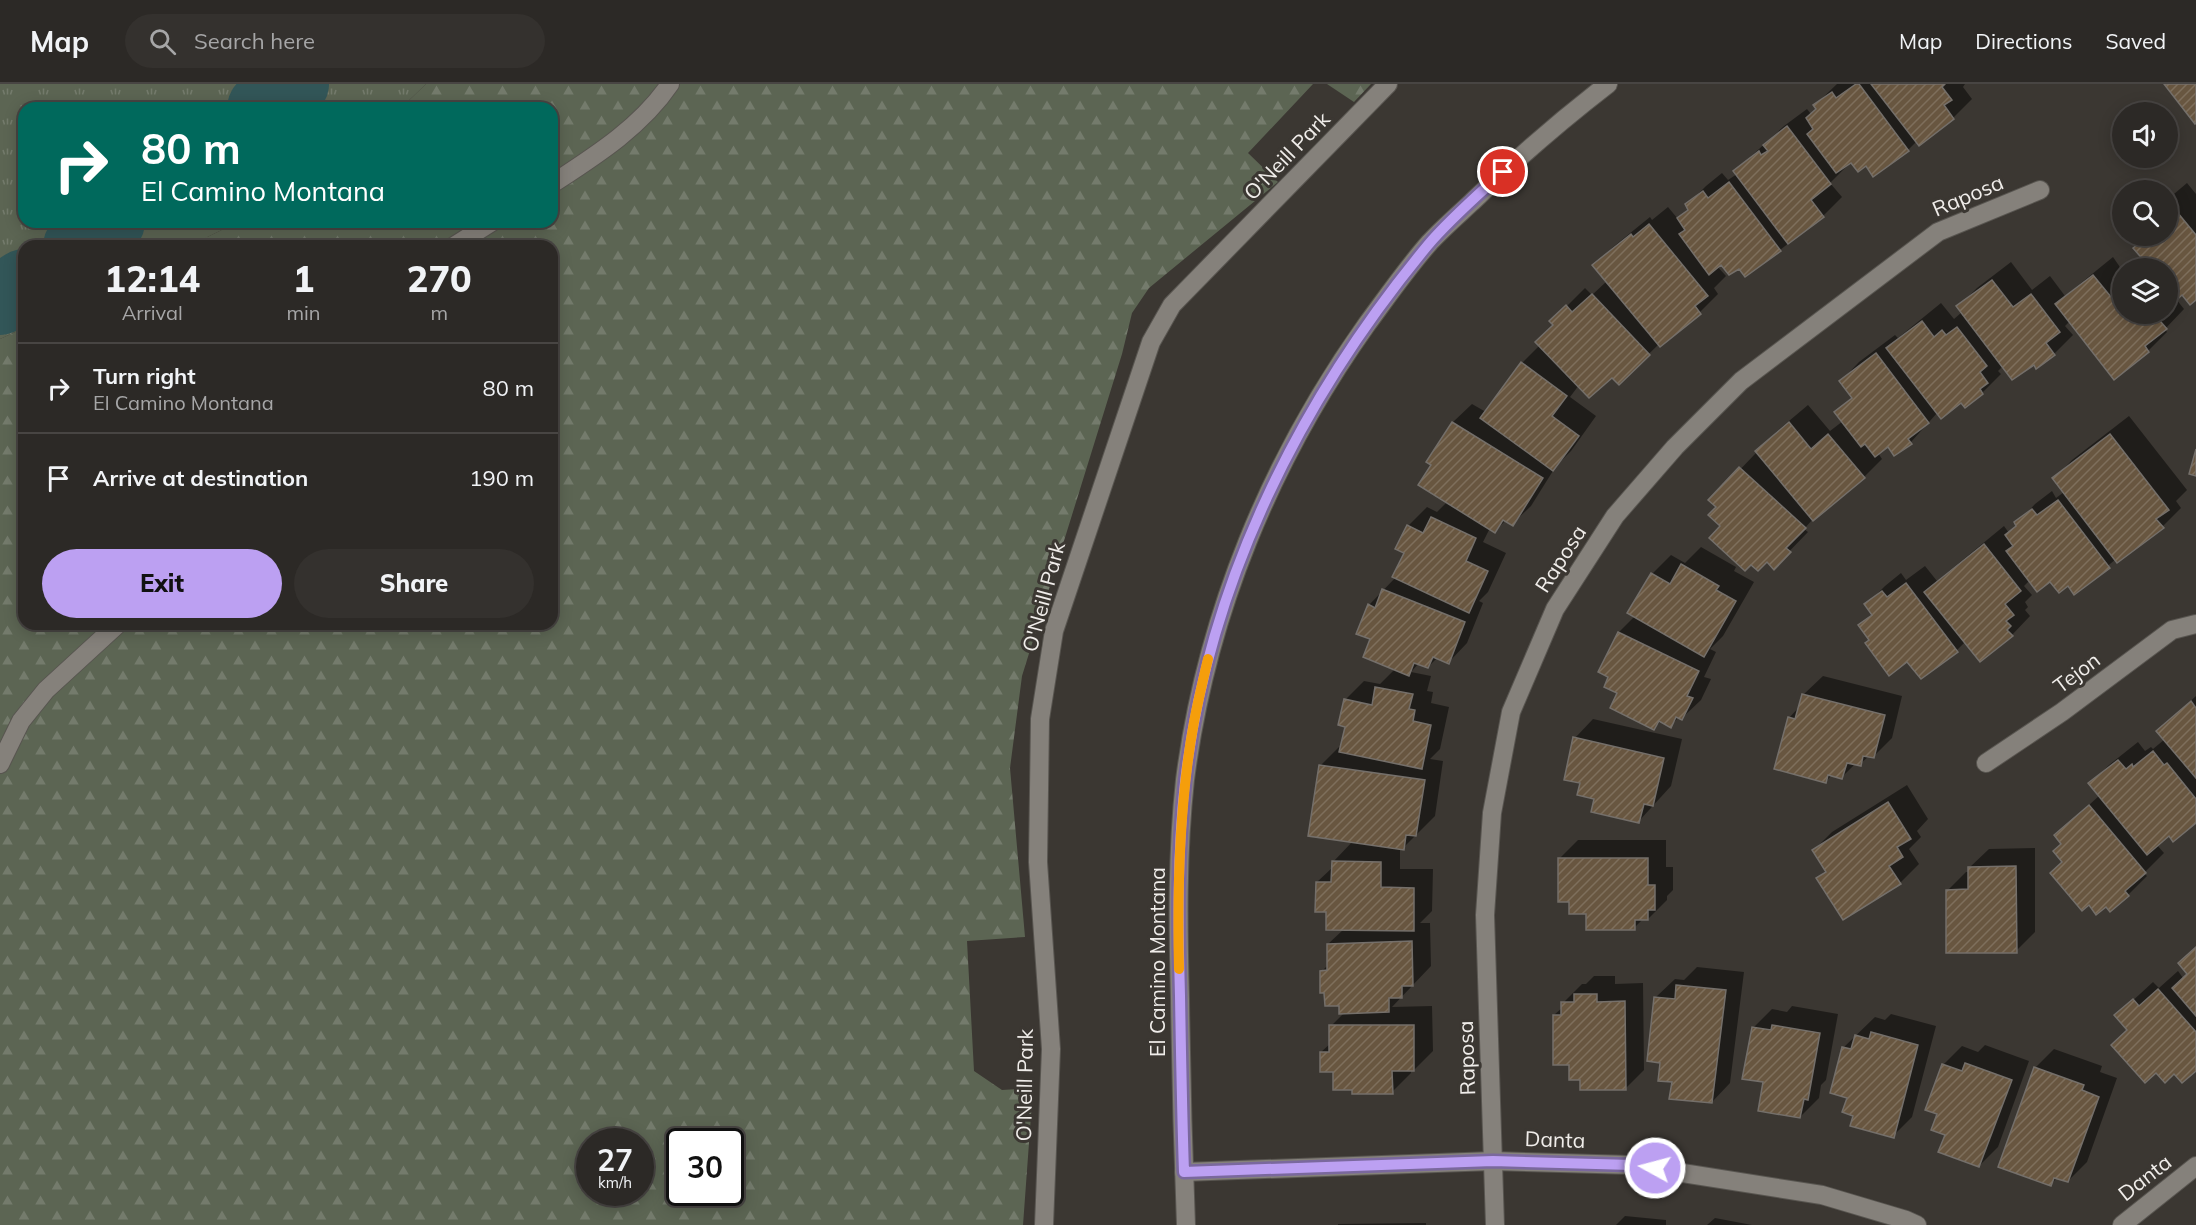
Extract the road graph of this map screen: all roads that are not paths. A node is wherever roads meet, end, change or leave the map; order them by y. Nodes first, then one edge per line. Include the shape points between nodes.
1 (670, 84) edge
2 (1388, 84) edge
3 (1608, 84) edge
4 (558, 180) edge
5 (2040, 190) dead end
6 (482, 228) edge
7 (464, 240) edge
8 (2196, 624) edge
9 (111, 630) edge
10 (1986, 763) dead end
11 (0, 765) edge
12 (1493, 1161) junction
13 (2196, 1166) edge
14 (1184, 1172) junction
15 (1044, 1225) edge
16 (1186, 1225) edge
17 (1495, 1225) edge
18 (1917, 1225) edge
19 (2122, 1225) edge

1 - 4 street via 631,128
2 - 15 street, O'Neill Park via 1172,305 1151,342 1054,631 1040,720 1038,862 1051,1049
3 - 14 street, El Camino Montana via 1538,140 1430,243 1341,361 1301,427 1248,535 1208,658 1185,783 1178,917
5 - 12 street, Raposa via 1938,231 1741,381 1675,447 1615,516 1555,609 1511,712 1492,813 1485,915
6 - 7 street
8 - 10 street, Tejon via 2172,630
9 - 11 street via 46,690 21,721
12 - 14 street, Danta
12 - 17 street, Raposa
12 - 18 street, Danta via 1632,1165 1702,1174 1822,1195
13 - 19 street, Danta
14 - 16 street, El Camino Montana

